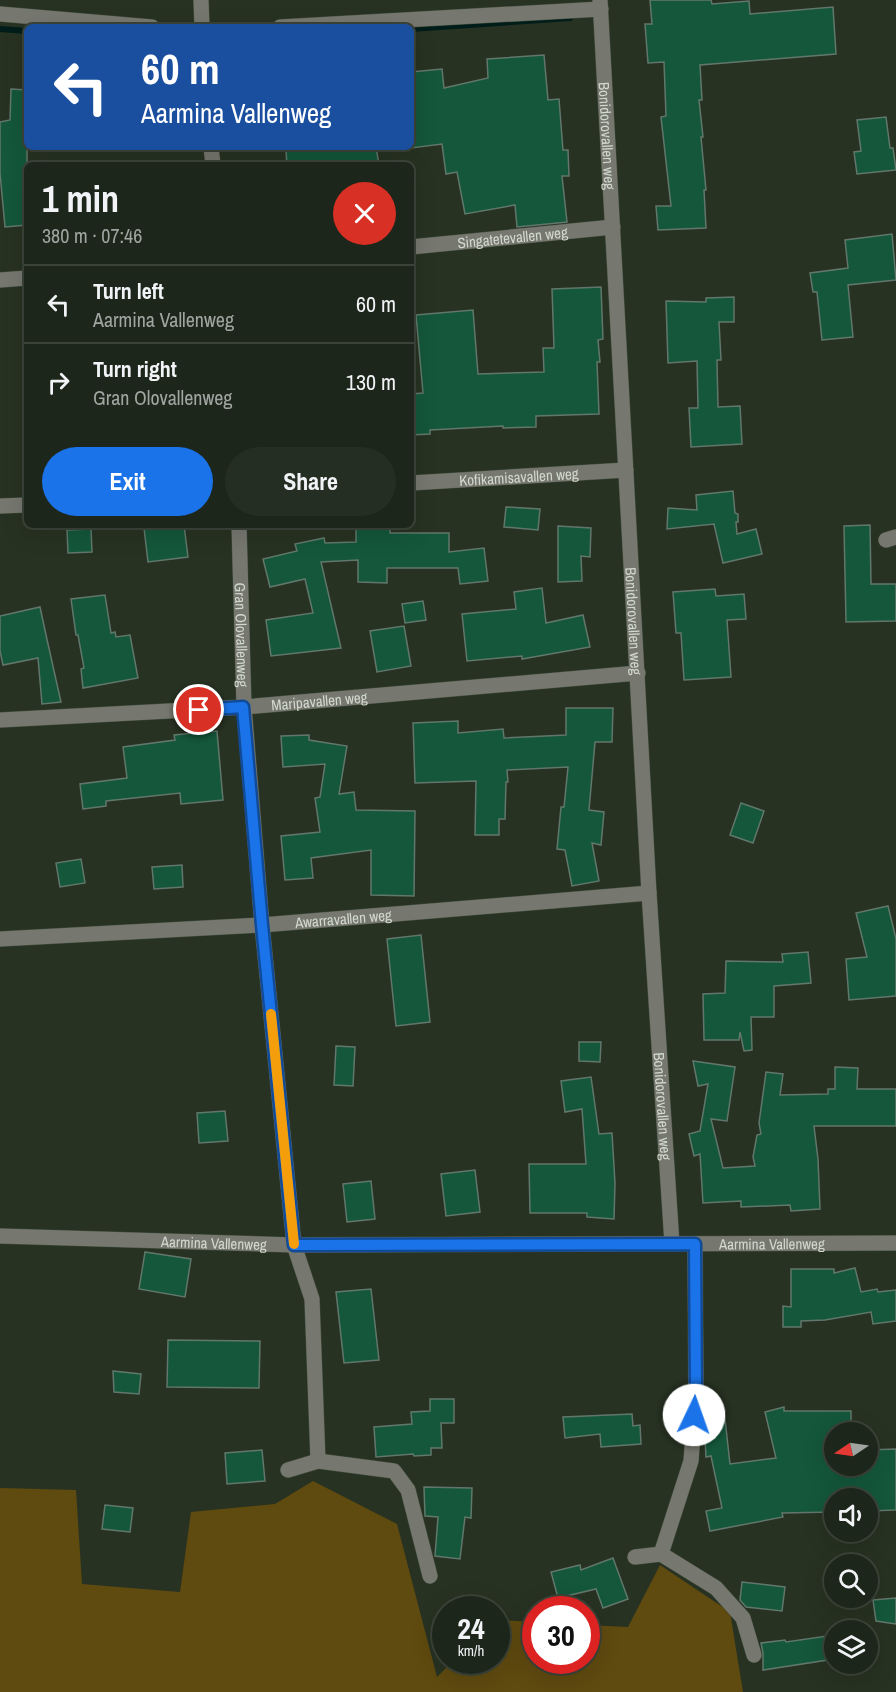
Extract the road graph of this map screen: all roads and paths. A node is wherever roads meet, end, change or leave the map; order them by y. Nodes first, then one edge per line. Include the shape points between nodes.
1 (201, 0) edge
2 (601, 5) edge
3 (0, 14) edge
4 (117, 24) edge
5 (202, 24) edge
6 (323, 24) edge
7 (612, 227) junction
8 (414, 247) edge
9 (24, 278) edge
10 (0, 280) edge
11 (627, 470) junction
12 (414, 483) edge
13 (24, 505) edge
14 (0, 506) edge
15 (238, 528) edge
16 (639, 673) junction
17 (243, 707) junction
18 (0, 720) edge
19 (650, 893) junction
20 (262, 925) junction
21 (0, 939) edge
22 (0, 1236) edge
23 (672, 1244) junction
24 (695, 1244) junction
25 (896, 1244) edge
26 (294, 1245) junction
27 (318, 1461) junction
28 (288, 1470) dead end
29 (661, 1554) junction
30 (635, 1557) dead end
31 (430, 1576) dead end
32 (754, 1655) dead end

1 - 5 street
2 - 6 street
2 - 7 street, Bonidorovallen weg
3 - 4 street
7 - 8 street, Singatetevallen weg
7 - 11 street, Bonidorovallen weg
9 - 10 street
11 - 12 street, Kofikamisavallen weg
11 - 16 street, Bonidorovallen weg
13 - 14 street
15 - 17 street, Gran Olovallenweg
16 - 17 street, Maripavallen weg
16 - 19 street, Bonidorovallen weg
17 - 18 street, Maripavallen weg
17 - 20 street, Gran Olovallenweg
19 - 20 street, Awarravallen weg
19 - 23 street, Bonidorovallen weg
20 - 21 street, Awarravallen weg
20 - 26 street, Gran Olovallenweg
22 - 26 street, Aarmina Vallenweg
23 - 24 street, Aarmina Vallenweg
23 - 26 street, Aarmina Vallenweg
24 - 25 street, Aarmina Vallenweg
24 - 29 street via 696,1392 691,1461
26 - 27 street, Gran Olovallenweg via 312,1299
27 - 28 street
27 - 31 street via 394,1471 408,1490
29 - 30 street
29 - 32 street via 716,1588 743,1618

